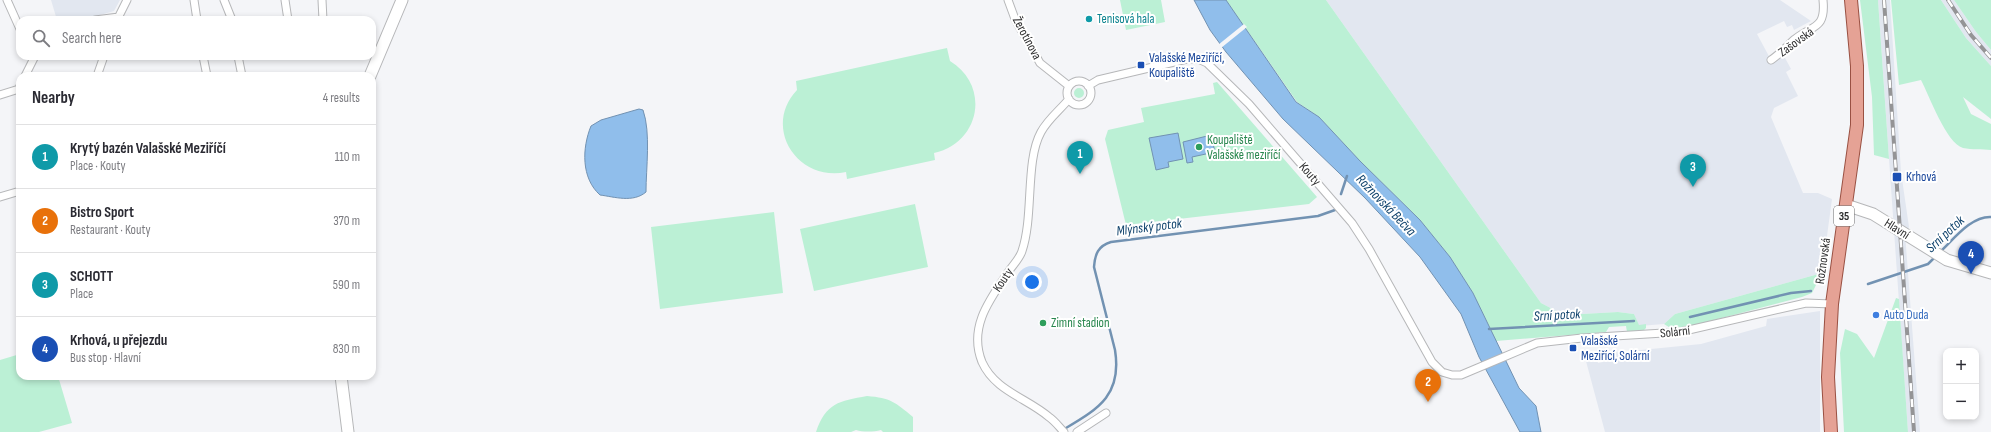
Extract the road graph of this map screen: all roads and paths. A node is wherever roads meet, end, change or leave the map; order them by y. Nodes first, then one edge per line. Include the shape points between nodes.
1 (7, 0) edge
2 (127, 0) edge
3 (194, 0) edge
4 (224, 0) edge
5 (285, 0) edge
6 (322, 0) edge
7 (402, 0) edge
8 (1008, 0) edge
9 (1823, 0) edge
10 (1851, 0) edge
11 (119, 16) edge
12 (196, 16) edge
13 (230, 16) edge
14 (287, 16) edge
15 (323, 16) edge
16 (16, 19) edge
17 (33, 60) edge
18 (103, 60) edge
19 (204, 60) edge
20 (239, 60) edge
21 (1771, 60) dead end
22 (27, 72) edge
23 (98, 72) edge
24 (206, 72) edge
25 (241, 72) edge
26 (372, 72) edge
27 (1069, 86) junction
28 (1088, 86) junction
29 (16, 90) edge
30 (0, 95) edge
31 (1069, 99) junction
32 (16, 192) edge
33 (0, 197) edge
34 (1846, 205) junction
35 (1991, 273) edge
36 (1832, 304) junction
37 (1517, 351) joint
38 (342, 380) edge
39 (1106, 413) dead end
40 (348, 432) edge
41 (1064, 432) edge
42 (1077, 432) edge
43 (1831, 432) edge

1 - 16 street
2 - 11 street
3 - 12 street
4 - 13 street
5 - 14 street
6 - 15 street
7 - 26 street
8 - 27 street, Žerotínova via 1015,19 1040,63
9 - 21 street, Zašovská via 1824,14 1818,25
10 - 34 main road, Rožnovská / 35 via 1857,66 1857,125
17 - 22 street
18 - 23 street
19 - 24 street
20 - 25 street
27 - 28 street, Kouty via 1076,81 1085,82
27 - 31 street
28 - 31 street via 1090,94 1086,102 1077,104
28 - 37 street, Kouty via 1098,80 1186,60 1198,59 1206,63 1249,104 1352,223 1435,367 1452,375 1460,374
29 - 30 street
31 - 41 street, Kouty via 1041,132 1033,165 1028,227 1022,252 989,300 978,331 978,347 982,362 990,375 1000,385 1049,416
32 - 33 street
34 - 35 street, Hlavní via 1873,214 1939,255
34 - 36 main road, Rožnovská / 35
36 - 37 street, Solární via 1806,303 1680,332 1537,343
36 - 43 main road, Rožnovská / 35 via 1828,391
38 - 40 street
39 - 42 street

